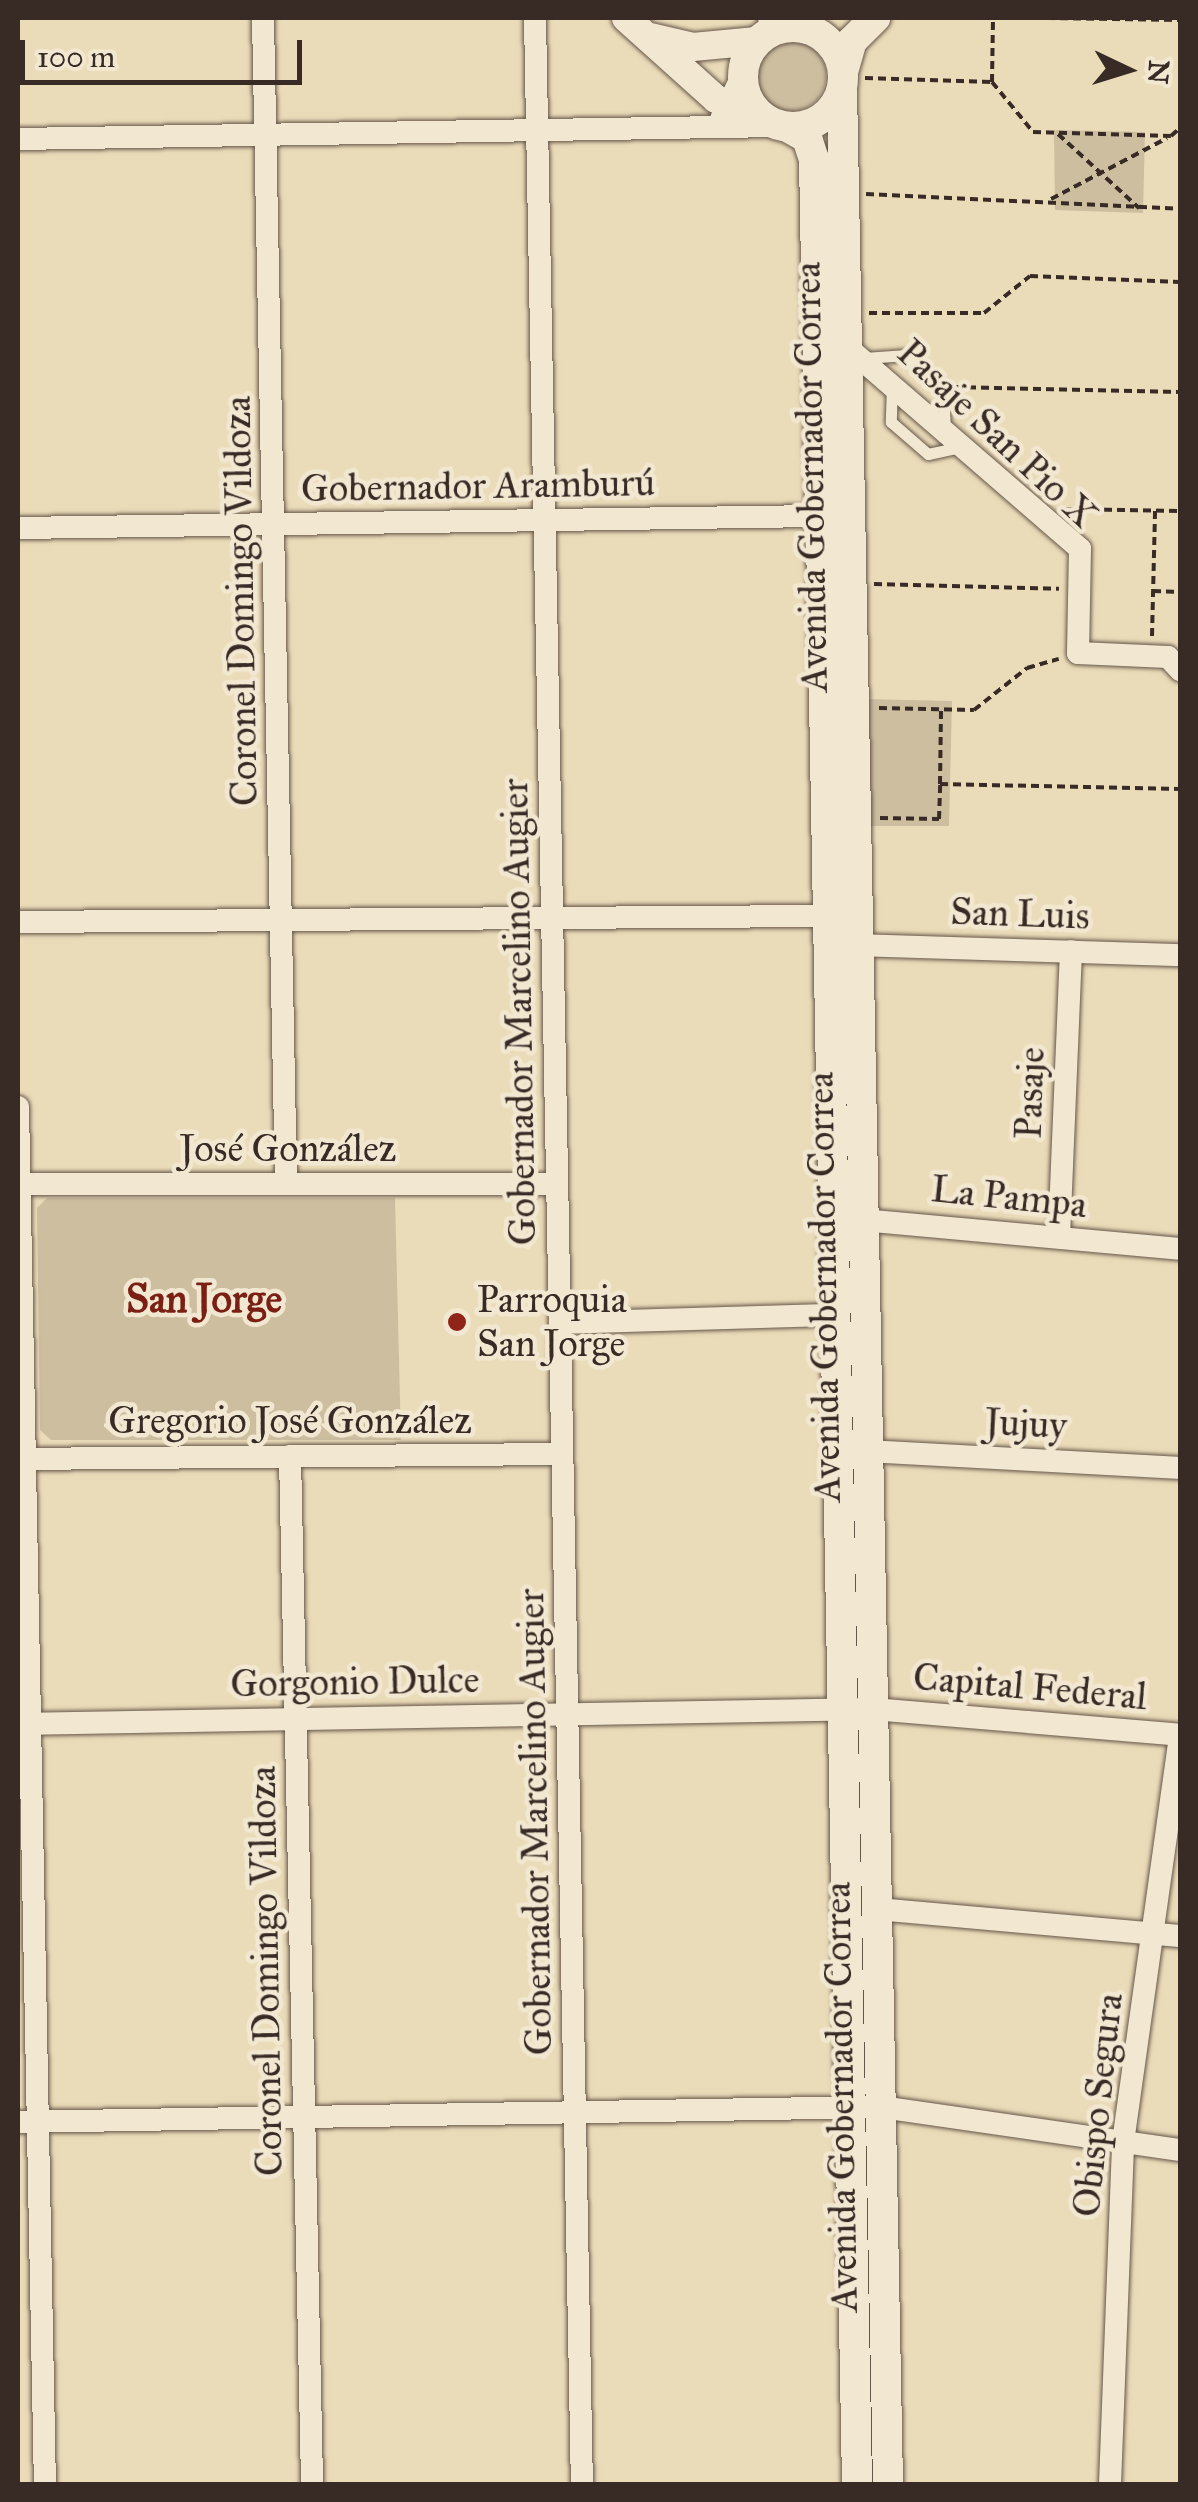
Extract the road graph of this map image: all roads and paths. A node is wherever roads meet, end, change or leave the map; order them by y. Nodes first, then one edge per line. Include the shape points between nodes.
1 (264, 18) edge
2 (535, 18) edge
3 (875, 18) edge
4 (993, 18) edge
5 (1047, 18) edge
6 (1180, 20) edge
7 (818, 23) edge
8 (634, 26) edge
9 (766, 30) edge
10 (742, 74) junction
11 (843, 79) junction
12 (992, 82) junction
13 (730, 107) junction
14 (779, 125) junction
15 (711, 128) junction
16 (1180, 128) edge
17 (537, 131) junction
18 (1056, 133) junction
19 (266, 136) junction
20 (1171, 136) junction
21 (18, 140) edge
22 (1100, 173) junction
23 (847, 193) junction
24 (1051, 199) junction
25 (1139, 208) junction
26 (1180, 209) edge
27 (1180, 282) edge
28 (849, 313) junction
29 (816, 328) junction
30 (856, 352) junction
31 (944, 386) junction
32 (1180, 392) edge
33 (954, 439) junction
34 (1032, 508) junction
35 (1154, 510) junction
36 (1180, 511) edge
37 (819, 516) junction
38 (545, 520) junction
39 (276, 524) junction
40 (18, 528) edge
41 (852, 584) junction
42 (1079, 590) junction
43 (1153, 591) junction
44 (1180, 592) edge
45 (1078, 654) junction
46 (1152, 656) junction
47 (1180, 670) edge
48 (854, 708) junction
49 (941, 710) junction
50 (940, 784) junction
51 (1180, 789) edge
52 (856, 818) junction
53 (825, 916) junction
54 (552, 918) junction
55 (282, 920) junction
56 (18, 922) edge
57 (858, 944) junction
58 (1071, 951) junction
59 (1180, 954) edge
60 (18, 1108) edge
61 (19, 1184) edge
62 (286, 1184) junction
63 (558, 1184) junction
64 (863, 1218) junction
65 (831, 1220) junction
66 (1060, 1237) junction
67 (1180, 1249) edge
68 (833, 1315) junction
69 (560, 1323) junction
70 (20, 1328) edge
71 (868, 1451) junction
72 (562, 1454) junction
73 (290, 1456) junction
74 (21, 1459) edge
75 (1180, 1468) edge
76 (841, 1708) junction
77 (873, 1708) junction
78 (568, 1714) junction
79 (295, 1717) junction
80 (24, 1724) edge
81 (1180, 1735) edge
82 (877, 1908) junction
83 (1153, 1934) junction
84 (1180, 1936) edge
85 (865, 2106) junction
86 (575, 2111) junction
87 (304, 2114) junction
88 (28, 2121) edge
89 (1124, 2142) junction
90 (1180, 2150) edge
91 (46, 2484) edge
92 (312, 2484) edge
93 (582, 2484) edge
94 (857, 2484) edge
95 (888, 2484) edge
96 (1110, 2484) edge

1 - 19 street, Coronel Domingo Vildoza
2 - 17 street, Gobernador Marcelino Augier
3 - 11 main road via 852,40
4 - 12 path
5 - 6 path
7 - 9 main road
7 - 11 main road
8 - 9 street via 693,47
8 - 13 street
9 - 10 main road
10 - 13 street
10 - 14 main road via 749,102
11 - 12 path
11 - 14 main road via 817,122
11 - 23 main road, Avenida Gobernador Correa
12 - 18 path via 1033,132
13 - 14 street
13 - 15 street
14 - 15 street
14 - 29 main road, Avenida Gobernador Correa via 812,146
15 - 17 street
16 - 20 path
17 - 19 street
17 - 38 street, Gobernador Marcelino Augier
18 - 20 path
18 - 22 path
19 - 21 street
19 - 39 street, Coronel Domingo Vildoza
20 - 22 path
22 - 24 path
22 - 25 path
23 - 24 path
23 - 28 main road, Avenida Gobernador Correa
24 - 25 path
25 - 26 path
27 - 28 path via 1030,276 984,314
28 - 30 main road, Avenida Gobernador Correa
29 - 30 street, Pasaje San Pio X
29 - 37 main road, Avenida Gobernador Correa
30 - 31 lane via 906,355
30 - 33 street, Pasaje San Pio X
30 - 41 main road, Avenida Gobernador Correa
31 - 32 path
31 - 33 lane
33 - 34 street, Pasaje San Pio X
34 - 35 path
34 - 42 street, Pasaje San Pio X via 1080,549
35 - 36 path
35 - 43 path
37 - 38 street, Gobernador Aramburú
37 - 53 main road, Avenida Gobernador Correa
38 - 39 street, Gobernador Aramburú
38 - 54 street, Gobernador Marcelino Augier
39 - 40 street, Gobernador Aramburú
39 - 55 street, Coronel Domingo Vildoza
41 - 42 path
41 - 48 main road, Avenida Gobernador Correa
42 - 45 street, Pasaje San Pio X
43 - 44 path
43 - 46 path
45 - 46 street
45 - 49 path via 1028,668 974,710
46 - 47 street
48 - 49 path
48 - 52 main road, Avenida Gobernador Correa
49 - 50 path
50 - 51 path
50 - 52 path via 939,819
52 - 57 main road, Avenida Gobernador Correa
53 - 54 street
53 - 57 street
53 - 65 main road, Avenida Gobernador Correa
54 - 55 street
54 - 63 street, Gobernador Marcelino Augier
55 - 56 street
55 - 62 street, Coronel Domingo Vildoza
57 - 58 street, San Luis
57 - 64 main road, Avenida Gobernador Correa
58 - 59 street, San Luis
58 - 66 street, Pasaje
60 - 61 street
61 - 62 street, José González
61 - 70 street
62 - 63 street, José González
63 - 69 street, Gobernador Marcelino Augier
64 - 65 street, La Pampa
64 - 66 street, La Pampa
64 - 71 main road, Avenida Gobernador Correa
65 - 68 main road, Avenida Gobernador Correa
66 - 67 street, La Pampa
68 - 69 street
68 - 76 main road, Avenida Gobernador Correa
69 - 72 street, Gobernador Marcelino Augier
70 - 74 street
71 - 75 street, Jujuy
71 - 77 main road, Avenida Gobernador Correa
72 - 73 street, Gregorio José González
72 - 78 street, Gobernador Marcelino Augier
73 - 74 street, Gregorio José González
73 - 79 street, Coronel Domingo Vildoza
74 - 80 street
76 - 77 street, Gorgonio Dulce
76 - 78 street, Gorgonio Dulce
76 - 85 main road, Avenida Gobernador Correa
77 - 81 street, Capital Federal
77 - 82 main road, Avenida Gobernador Correa
78 - 79 street, Gorgonio Dulce
78 - 86 street, Gobernador Marcelino Augier
79 - 80 street, Gorgonio Dulce
79 - 87 street, Coronel Domingo Vildoza
80 - 88 street
81 - 83 street, Obispo Segura
82 - 83 street
82 - 85 main road, Avenida Gobernador Correa
83 - 84 street
83 - 89 street, Obispo Segura
85 - 86 street
85 - 89 street
85 - 94 main road, Avenida Gobernador Correa
85 - 95 main road, Avenida Gobernador Correa
86 - 87 street
86 - 93 street, Gobernador Marcelino Augier
87 - 88 street
87 - 92 street, Coronel Domingo Vildoza
88 - 91 street
89 - 90 street
89 - 96 street, Obispo Segura

